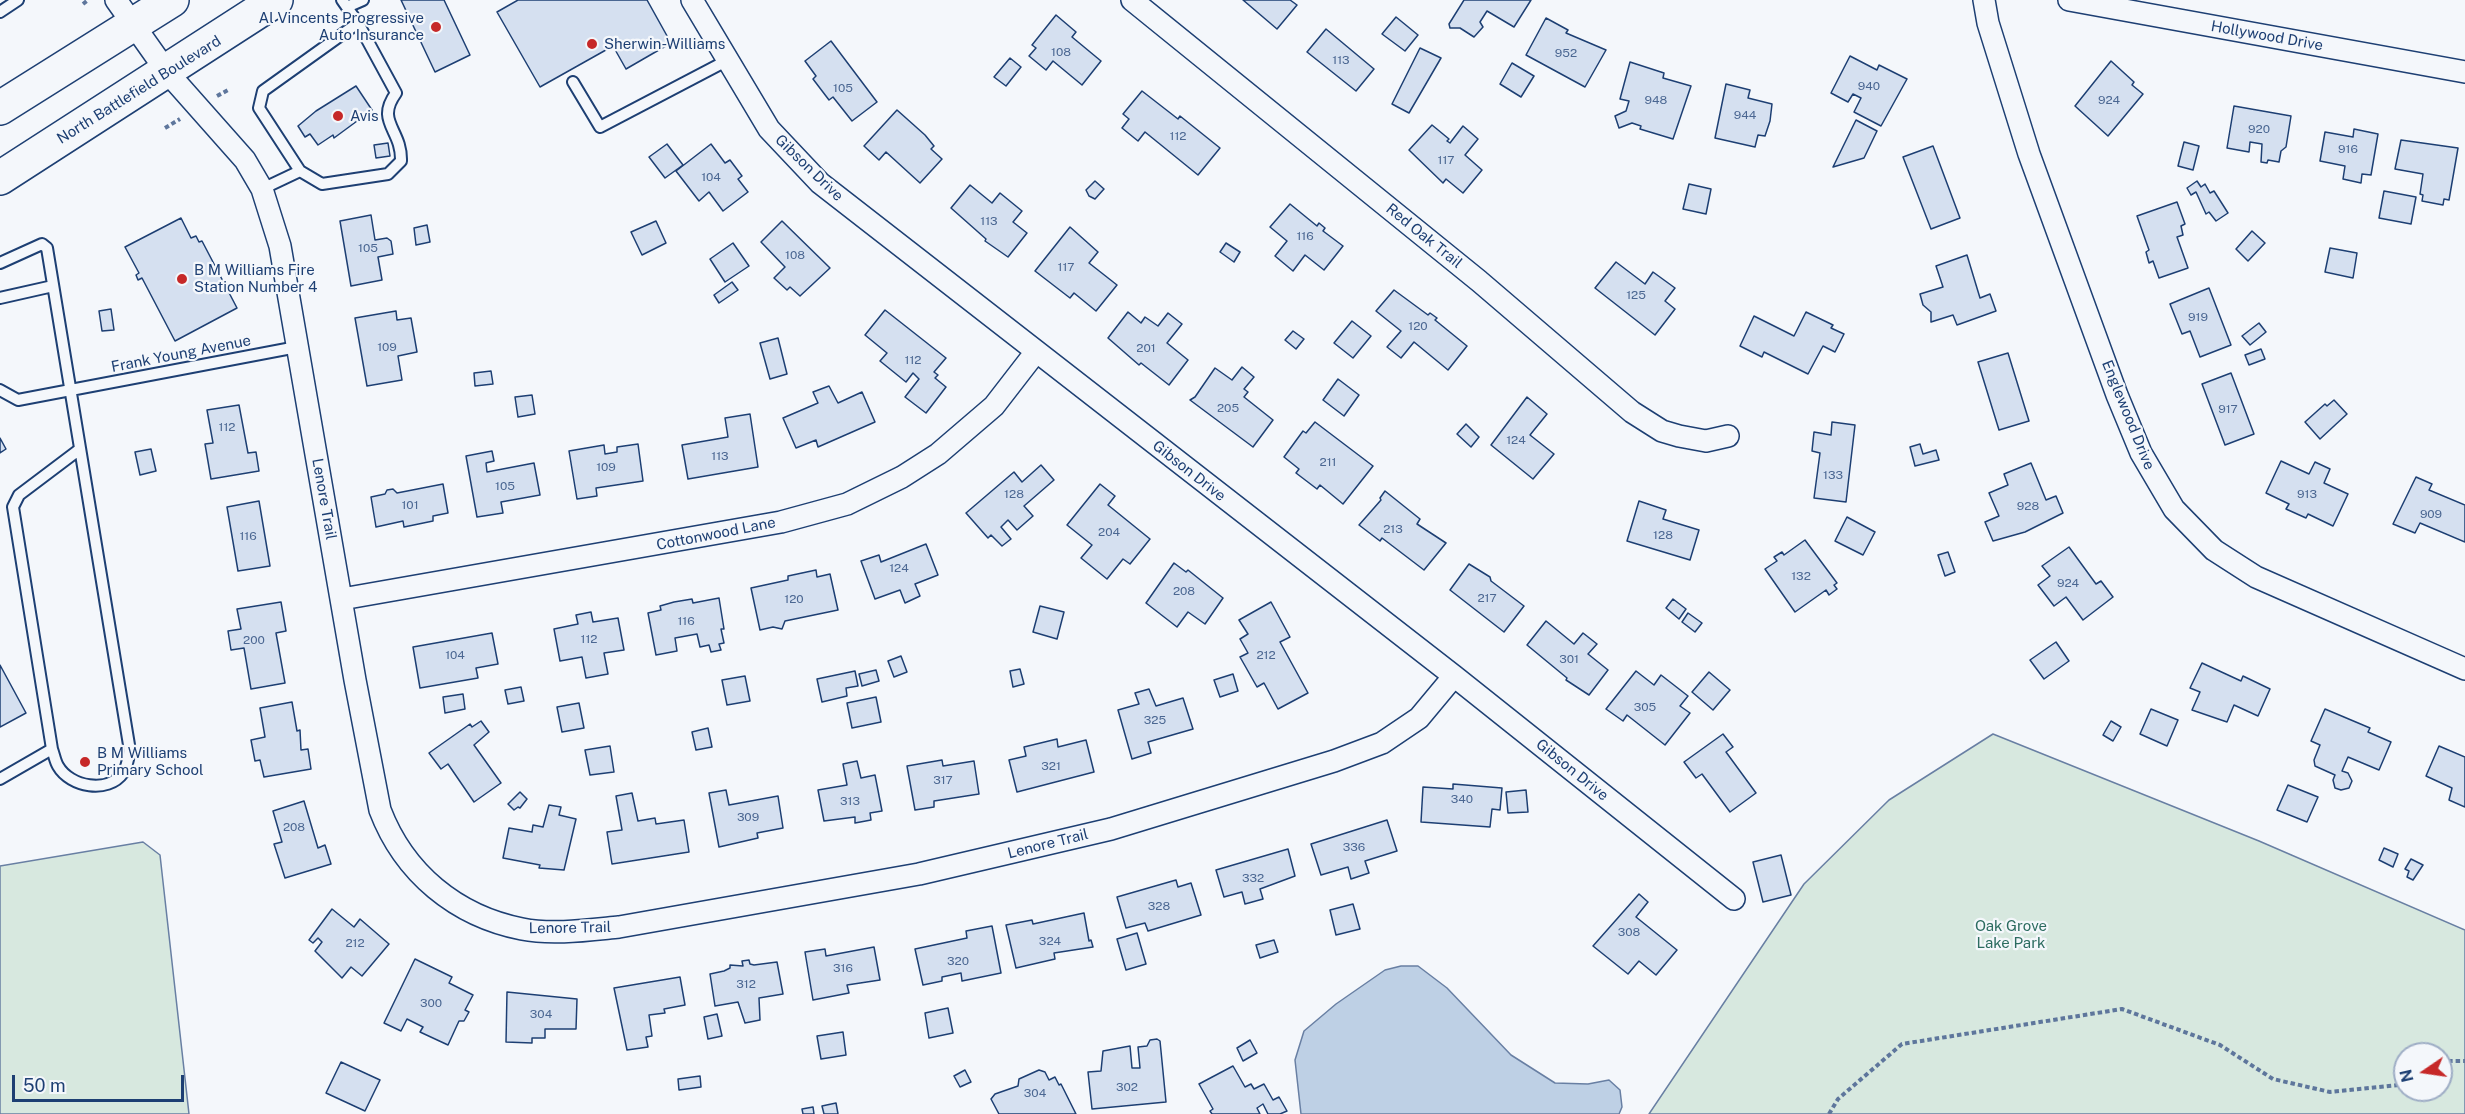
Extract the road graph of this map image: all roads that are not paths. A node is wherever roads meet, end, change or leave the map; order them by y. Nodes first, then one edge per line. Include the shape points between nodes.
1 (18, 0) edge
2 (172, 0) edge
3 (276, 0) edge
4 (363, 0) edge
5 (692, 0) edge
6 (1132, 0) edge
7 (1984, 0) edge
8 (2069, 0) edge
9 (345, 4) edge
10 (0, 12) edge
11 (124, 13) edge
12 (358, 23) junction
13 (728, 60) junction
14 (167, 72) junction
15 (2465, 72) edge
16 (573, 82) dead end
17 (0, 108) edge
18 (300, 171) junction
19 (0, 178) edge
20 (262, 189) junction
21 (0, 263) edge
22 (53, 286) junction
23 (0, 298) edge
24 (297, 347) junction
25 (1035, 353) junction
26 (0, 390) edge
27 (70, 390) junction
28 (1728, 436) dead end
29 (80, 449) junction
30 (342, 599) junction
31 (2465, 669) edge
32 (1454, 676) junction
33 (52, 749) junction
34 (0, 779) edge
35 (1734, 899) dead end

1 - 10 lane
2 - 11 main road
3 - 14 main road, North Battlefield Boulevard
4 - 9 lane
5 - 13 street, Gibson Drive
6 - 28 street, Red Oak Trail via 1479,280 1632,412 1678,436 1706,441
7 - 31 street, Englewood Drive via 2029,154 2117,395 2141,453 2174,509 2214,550 2256,577
8 - 15 street, Hollywood Drive
9 - 12 lane
11 - 14 street, Lenore Trail
11 - 17 main road
12 - 18 lane via 263,91 259,108
12 - 18 lane via 396,93 387,105 388,119 401,144 401,161 388,174 322,184
13 - 16 lane via 600,127
13 - 25 street, Gibson Drive via 769,129 820,183
14 - 19 main road, North Battlefield Boulevard
14 - 20 street, Lenore Trail via 245,160
18 - 20 lane
20 - 24 street, Lenore Trail via 280,246
21 - 22 lane via 42,244
22 - 23 lane
22 - 27 lane
24 - 27 lane, Frank Young Avenue
24 - 30 street, Lenore Trail
25 - 30 street, Cottonwood Lane via 974,425 902,477 847,504 769,524
25 - 32 street, Gibson Drive
26 - 27 lane, Frank Young Avenue via 18,400
27 - 29 lane
29 - 33 lane via 19,495 13,507
29 - 33 lane via 130,751 124,773 114,781 89,786 72,780 58,767
30 - 32 street, Lenore Trail via 385,823 411,864 438,893 483,918 524,929 619,927 919,874 1111,829 1382,743 1419,718
32 - 35 street, Gibson Drive
33 - 34 lane

